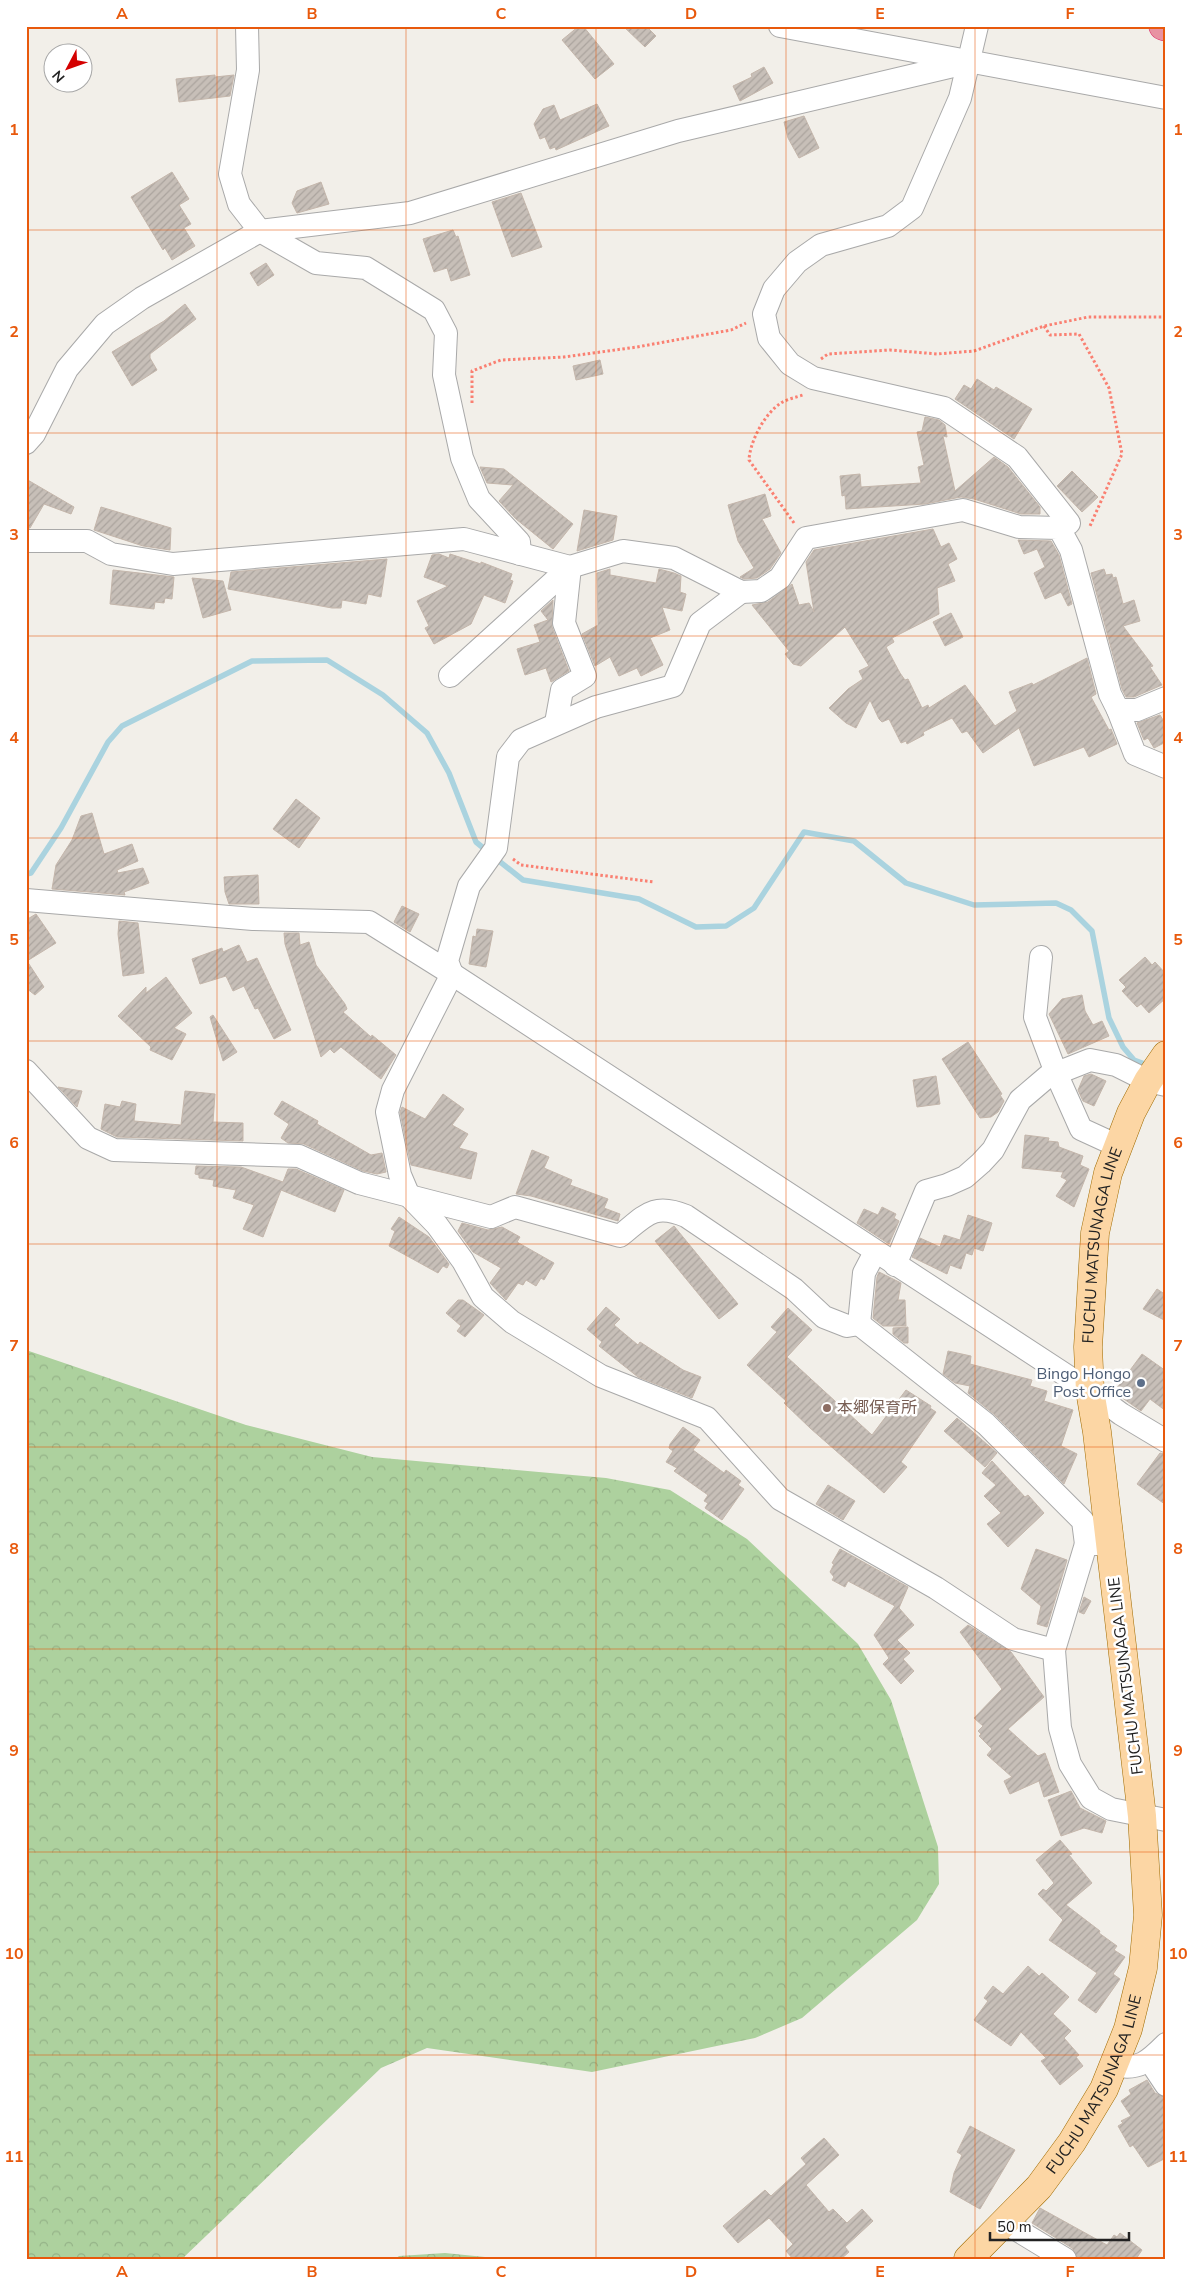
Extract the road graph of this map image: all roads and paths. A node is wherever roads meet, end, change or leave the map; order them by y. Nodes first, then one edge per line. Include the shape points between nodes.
1 (246, 26) edge
2 (780, 26) edge
3 (974, 45) edge
4 (1166, 98) edge
5 (260, 231) junction
6 (764, 314) junction
7 (1166, 317) edge
8 (1044, 326) junction
9 (813, 378) junction
10 (472, 410) dead end
11 (26, 444) edge
12 (1059, 528) junction
13 (806, 538) junction
14 (26, 541) edge
15 (1071, 550) junction
16 (520, 554) junction
17 (570, 567) junction
18 (741, 592) junction
19 (450, 676) dead end
20 (1166, 698) edge
21 (1118, 710) junction
22 (556, 723) junction
23 (1166, 767) edge
24 (496, 848) junction
25 (654, 882) dead end
26 (26, 900) edge
27 (1041, 957) dead end
28 (452, 974) junction
29 (1166, 1056) edge
30 (26, 1071) edge
31 (1056, 1073) junction
32 (1157, 1083) edge
33 (1118, 1146) junction
34 (409, 1196) junction
35 (875, 1252) junction
36 (895, 1265) junction
37 (859, 1324) junction
38 (1090, 1391) junction
39 (1166, 1441) edge
40 (1098, 1544) junction
41 (1054, 1650) junction
42 (1154, 1818) edge
43 (1166, 2044) edge
44 (1150, 2061) junction
45 (1114, 2065) junction
46 (1166, 2085) edge
47 (1004, 2222) junction
48 (968, 2259) edge
49 (1065, 2259) edge

1 - 5 street via 248,70 230,174 239,204
2 - 3 street
3 - 4 street
3 - 5 street via 410,213
3 - 6 street via 960,98 912,208 888,226 822,245 798,262 774,288
5 - 11 street via 142,298 105,324 67,369
5 - 16 street via 316,263 366,268 434,310 446,333 444,375 462,458 479,499 519,542
6 - 9 street via 769,338 790,364
6 - 10 path via 731,330 637,347 564,357 501,360 472,371
7 - 8 path via 1088,318
8 - 9 path via 974,351 937,354 890,350 828,354 811,367
8 - 15 path via 1050,335 1079,334 1109,388 1122,454 1080,548
9 - 12 street via 944,408 1017,457 1068,523
9 - 13 path via 805,394 781,403 756,433 749,460
12 - 13 street via 1019,527 963,510
12 - 15 street
13 - 18 street via 780,578 761,590
14 - 16 street via 87,541 111,554 173,564 464,539
15 - 21 street via 1110,694
16 - 17 street
17 - 18 street via 623,551 674,558
17 - 19 street
17 - 22 street via 564,623 585,676 562,690
18 - 22 street via 700,623 673,686 596,707
20 - 21 street via 1137,710
21 - 23 street via 1135,754
22 - 24 street via 521,740 508,757
24 - 25 path via 521,866
24 - 28 street via 469,886 447,961
26 - 28 street via 253,919 369,922
27 - 31 street via 1035,1017
28 - 34 street via 393,1090 387,1112 400,1175
28 - 35 street
29 - 32 main road, FUCHU MATSUNAGA LINE
30 - 34 street via 88,1138 114,1150 300,1156 359,1183
31 - 32 street via 1090,1060 1116,1065
31 - 33 street via 1081,1129
31 - 36 street via 1020,1100 993,1150 981,1163 965,1177 926,1191
32 - 33 main road, FUCHU MATSUNAGA LINE via 1131,1113
33 - 38 main road, FUCHU MATSUNAGA LINE via 1108,1173 1095,1233 1088,1347
34 - 37 street via 491,1217 515,1207 620,1236 647,1214 669,1209 686,1216 794,1289 824,1317 847,1326
34 - 41 street via 437,1225 463,1261 483,1297 512,1322 601,1376 706,1418 780,1499 936,1588 1014,1639
35 - 36 street
35 - 37 street via 864,1273
36 - 38 street
37 - 40 street via 986,1424 1083,1521
38 - 39 street
38 - 40 main road, FUCHU MATSUNAGA LINE via 1098,1432
40 - 41 street
40 - 42 main road, FUCHU MATSUNAGA LINE
41 - 42 street via 1060,1728 1070,1764 1091,1798 1111,1809
42 - 45 main road, FUCHU MATSUNAGA LINE via 1143,1968 1128,2029
43 - 44 street
44 - 45 street via 1128,2068
44 - 46 street
45 - 47 main road, FUCHU MATSUNAGA LINE via 1104,2089 1072,2142 1039,2187
47 - 48 main road, FUCHU MATSUNAGA LINE
47 - 49 street

